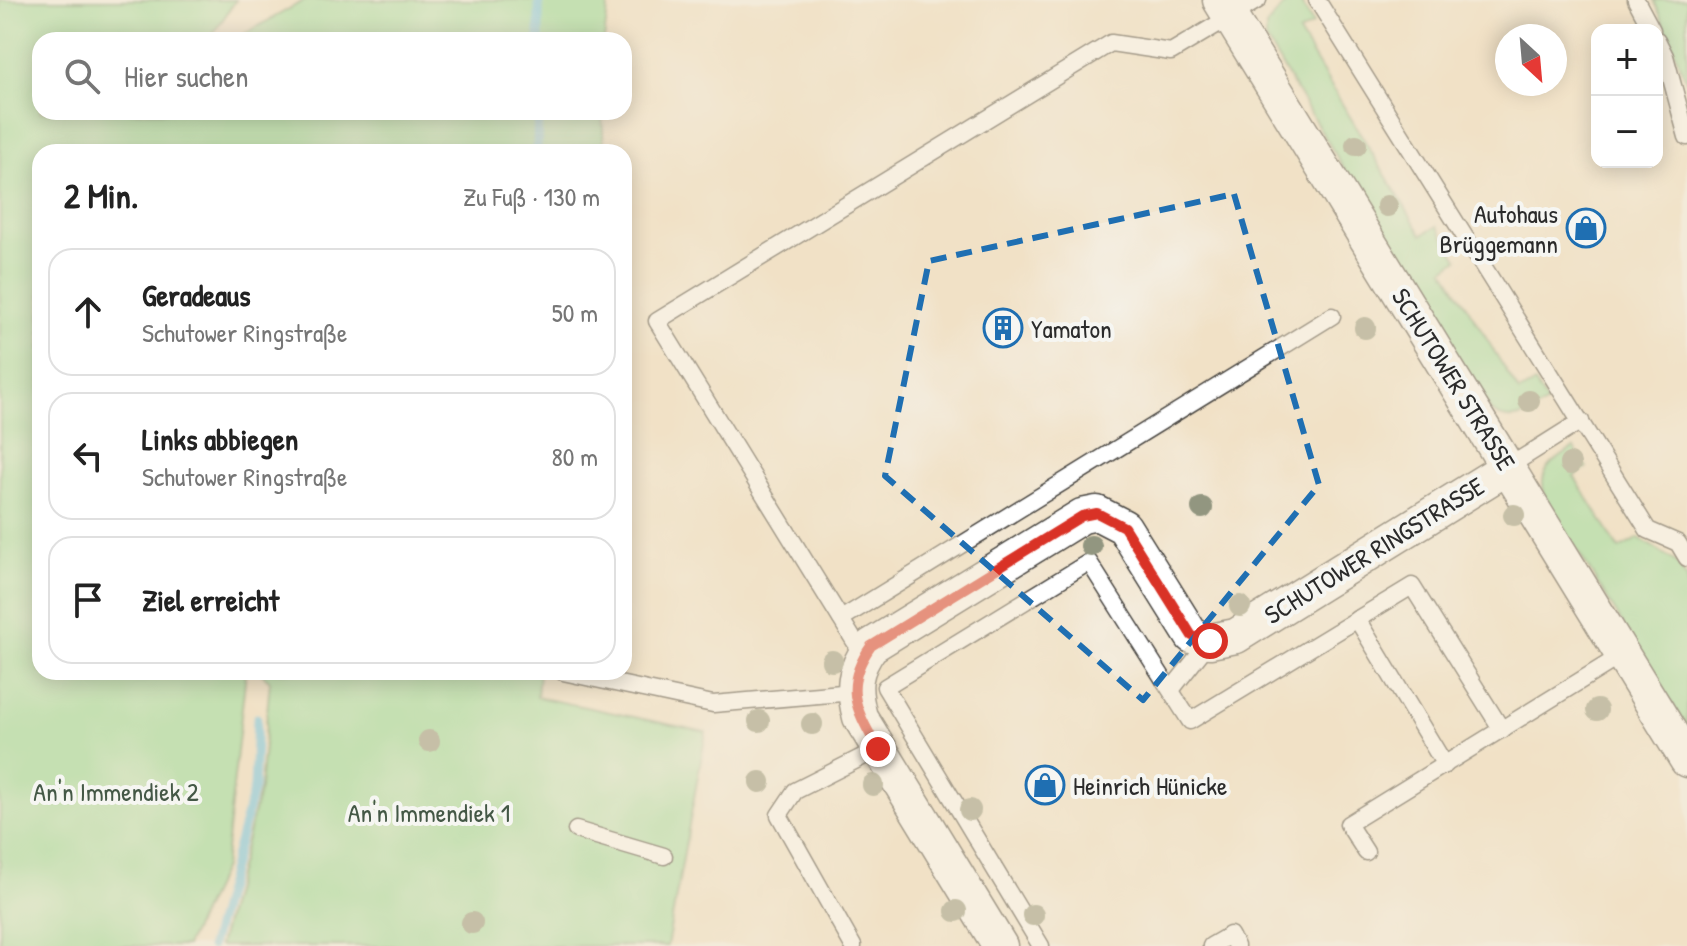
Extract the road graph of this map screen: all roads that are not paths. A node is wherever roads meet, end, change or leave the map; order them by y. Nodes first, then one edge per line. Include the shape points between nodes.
1 (1317, 0) edge
2 (1636, 0) edge
3 (1236, 6) edge
4 (1649, 24) edge
5 (1663, 52) edge
6 (1687, 137) edge
7 (1332, 316) dead end
8 (1581, 421) junction
9 (1508, 467) junction
10 (1684, 546) edge
11 (841, 619) junction
12 (1357, 619) junction
13 (1210, 641) junction
14 (871, 646) junction
15 (1622, 655) junction
16 (600, 680) edge
17 (1171, 690) junction
18 (854, 692) junction
19 (1502, 730) junction
20 (878, 749) junction
21 (1687, 760) edge
22 (1445, 765) junction
23 (576, 830) dead end
24 (1366, 852) dead end
25 (664, 856) dead end
26 (853, 946) edge
27 (1000, 946) edge
28 (1041, 946) edge
29 (1211, 946) edge
30 (1236, 946) edge

1 - 8 lane
2 - 4 lane
3 - 9 street, SCHUTOWER STRASSE
3 - 11 lane via 1171,52 1111,43 657,321
5 - 6 lane
7 - 11 lane
8 - 9 lane
8 - 10 lane via 1648,530
9 - 13 street, SCHUTOWER RINGSTRASSE via 1236,636
9 - 15 street, SCHUTOWER STRASSE
11 - 14 lane via 855,642
12 - 17 lane via 1190,721
12 - 19 lane via 1412,586
12 - 22 lane
13 - 14 street via 1192,636 1124,527 1097,513 1082,516
13 - 17 lane
14 - 18 street via 854,676
15 - 19 lane
15 - 21 street, SCHUTOWER STRASSE
16 - 18 lane via 713,704
17 - 28 lane via 1089,562 885,687
18 - 20 street via 860,717
19 - 22 lane
20 - 26 lane via 795,791 779,815
20 - 27 street
22 - 24 lane via 1348,824
23 - 25 lane
29 - 30 lane via 1230,935

